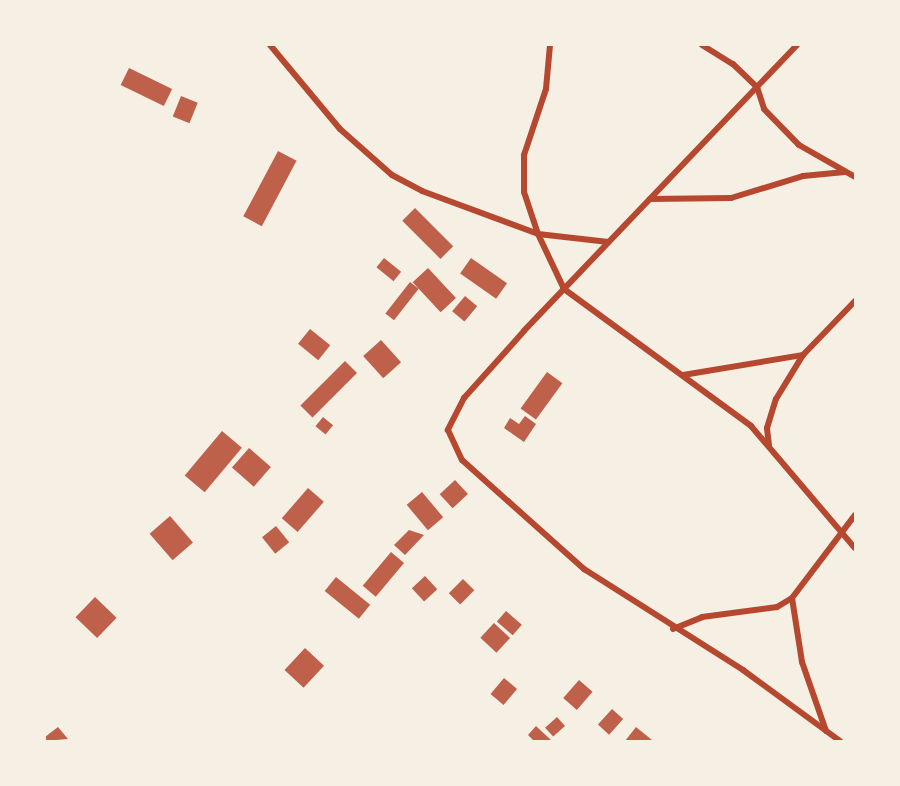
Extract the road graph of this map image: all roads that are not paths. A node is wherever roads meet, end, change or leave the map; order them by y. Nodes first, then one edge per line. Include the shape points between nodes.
1 (270, 45) edge
2 (550, 45) edge
3 (702, 45) edge
4 (797, 45) edge
5 (757, 87) junction
6 (845, 171) junction
7 (855, 177) edge
8 (650, 199) junction
9 (538, 234) junction
10 (609, 242) junction
11 (564, 289) junction
12 (855, 301) edge
13 (803, 355) junction
14 (683, 375) junction
15 (770, 445) junction
16 (855, 515) edge
17 (841, 532) junction
18 (855, 548) edge
19 (792, 598) junction
20 (673, 629) junction
21 (826, 731) junction
22 (840, 741) edge

1 - 9 street via 340,129 392,175 422,191
2 - 9 street via 546,89 524,155 524,192
3 - 5 street via 733,64
4 - 5 street
5 - 6 street via 764,109 779,127 799,145
5 - 8 street
6 - 7 street
6 - 8 street via 803,176 732,198
8 - 10 street
9 - 10 street
9 - 11 street
10 - 11 street
11 - 14 street
11 - 20 street via 464,398 448,430 462,460 584,569
12 - 13 street
13 - 14 street
13 - 15 street via 776,399 767,428
14 - 15 street
15 - 17 street
16 - 17 street
17 - 18 street
17 - 19 street
19 - 20 street via 777,607 702,617
19 - 21 street via 802,662
20 - 21 street via 743,670
21 - 22 street

